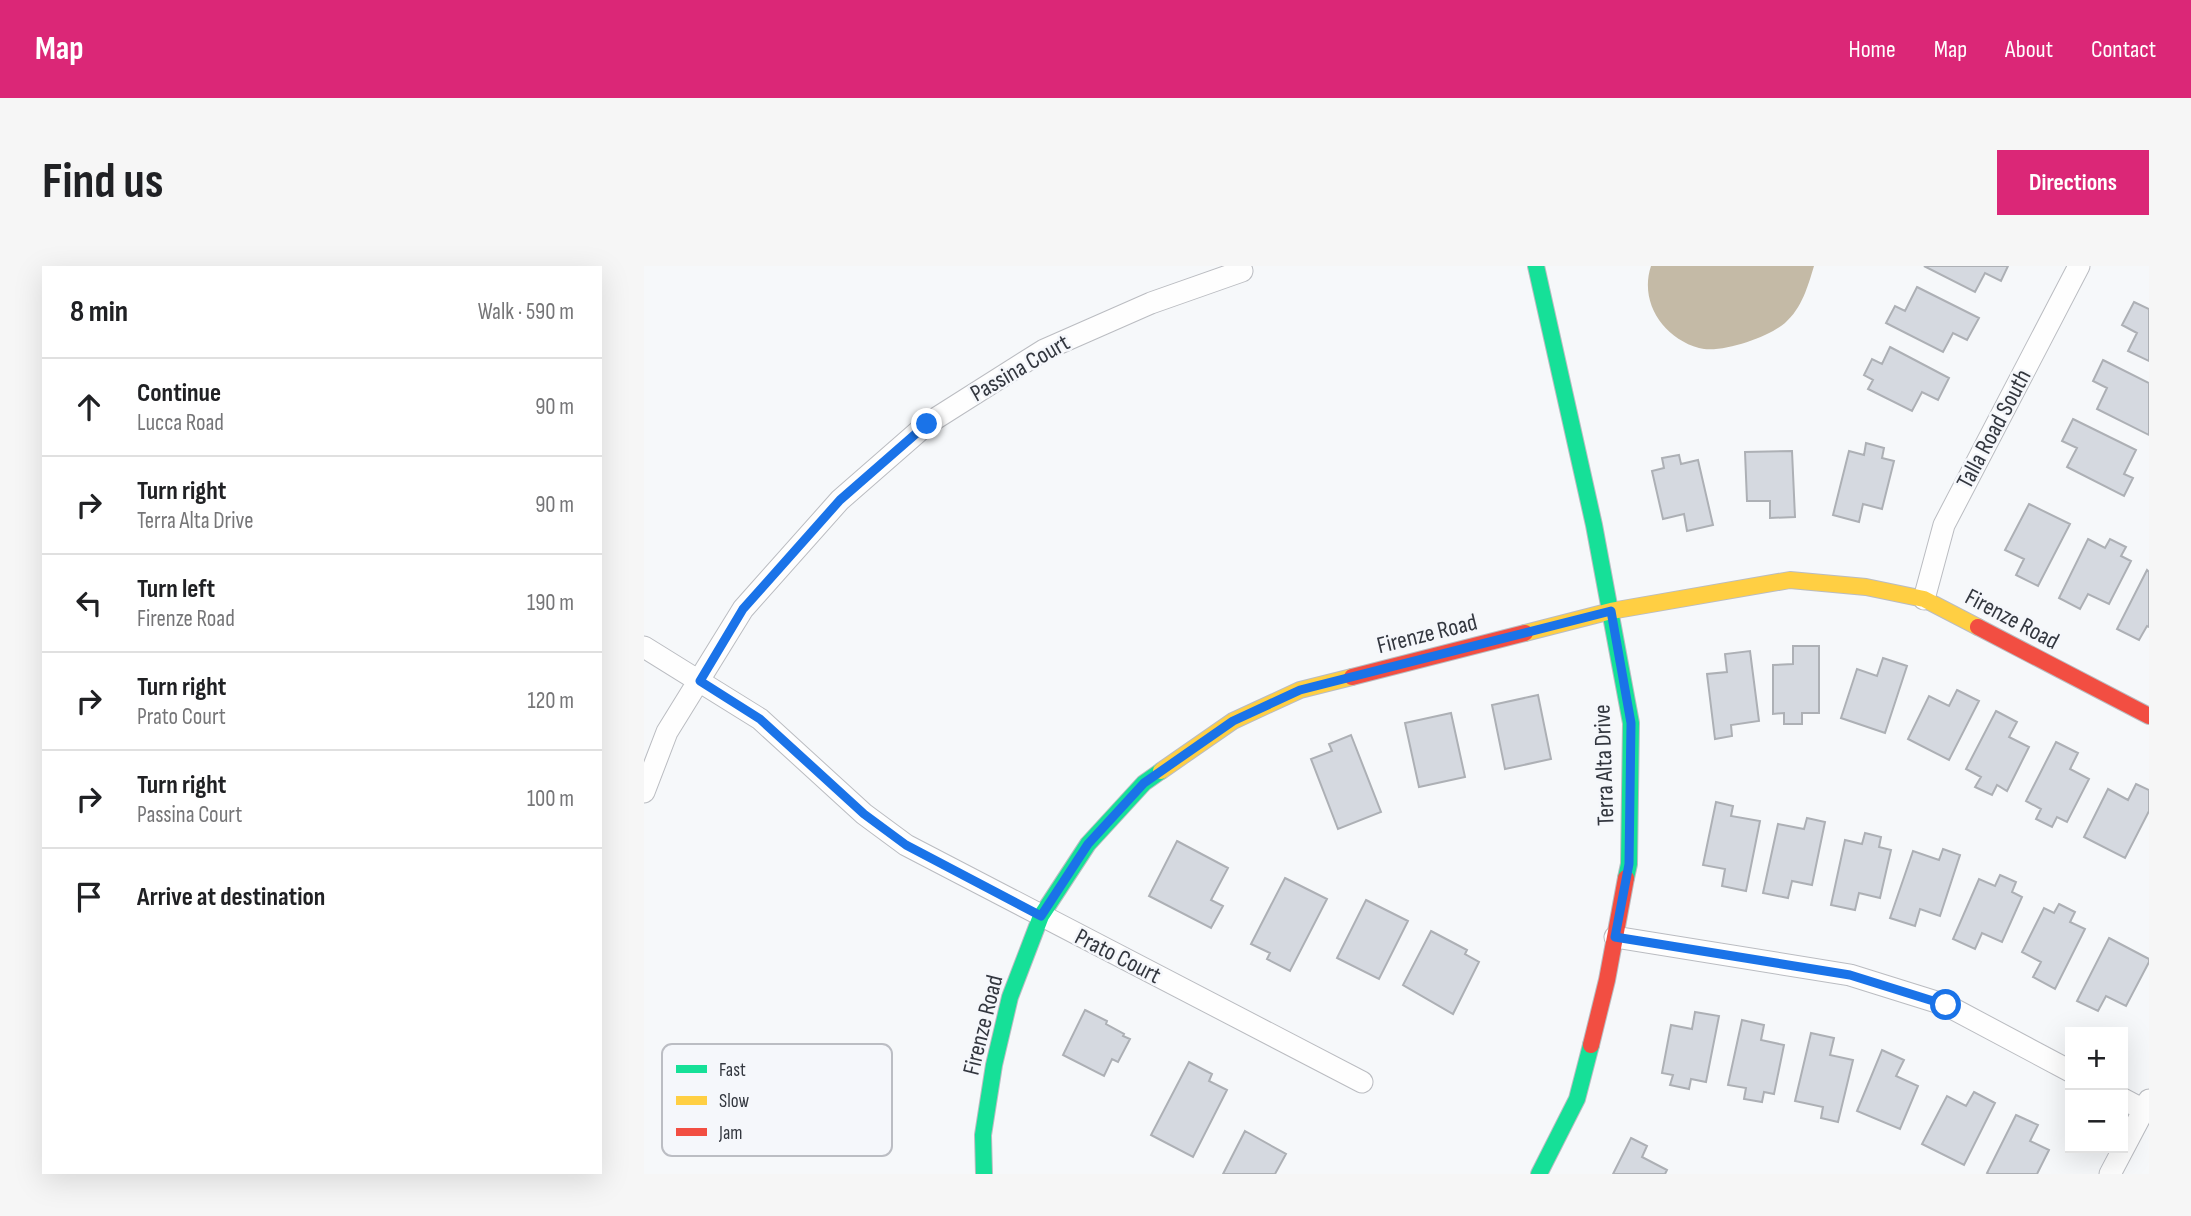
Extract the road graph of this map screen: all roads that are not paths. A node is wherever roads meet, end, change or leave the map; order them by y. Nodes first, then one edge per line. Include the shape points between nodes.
1 (1536, 266) edge
2 (2079, 266) edge
3 (1242, 271) dead end
4 (1924, 598) junction
5 (1611, 611) junction
6 (644, 647) edge
7 (700, 681) junction
8 (2149, 716) edge
9 (644, 792) edge
10 (1041, 916) junction
11 (1615, 937) junction
12 (2065, 1068) edge
13 (1362, 1082) dead end
14 (2128, 1100) edge
15 (2146, 1105) edge
16 (984, 1174) edge
17 (1539, 1174) edge
18 (2110, 1174) edge

1 - 5 street, Terra Alta Drive
2 - 4 street, Talla Road South via 1944,525
3 - 7 street, Passina Court via 1151,303 1044,350 927,424 840,500 743,609
4 - 5 street, Firenze Road via 1790,580
4 - 8 street, Firenze Road
5 - 10 street, Firenze Road via 1300,690 1233,721 1144,783 1088,844
5 - 11 street, Terra Alta Drive via 1631,723 1629,864
6 - 7 street, Prato Court
7 - 9 street, Passina Court via 667,732
7 - 10 street, Prato Court via 760,719 864,814 906,845
10 - 13 street, Prato Court
10 - 16 street, Firenze Road via 1010,997 994,1065 983,1135
11 - 12 street via 1850,975 1946,1005
11 - 17 street, Terra Alta Drive via 1577,1099
14 - 15 street
15 - 18 street

